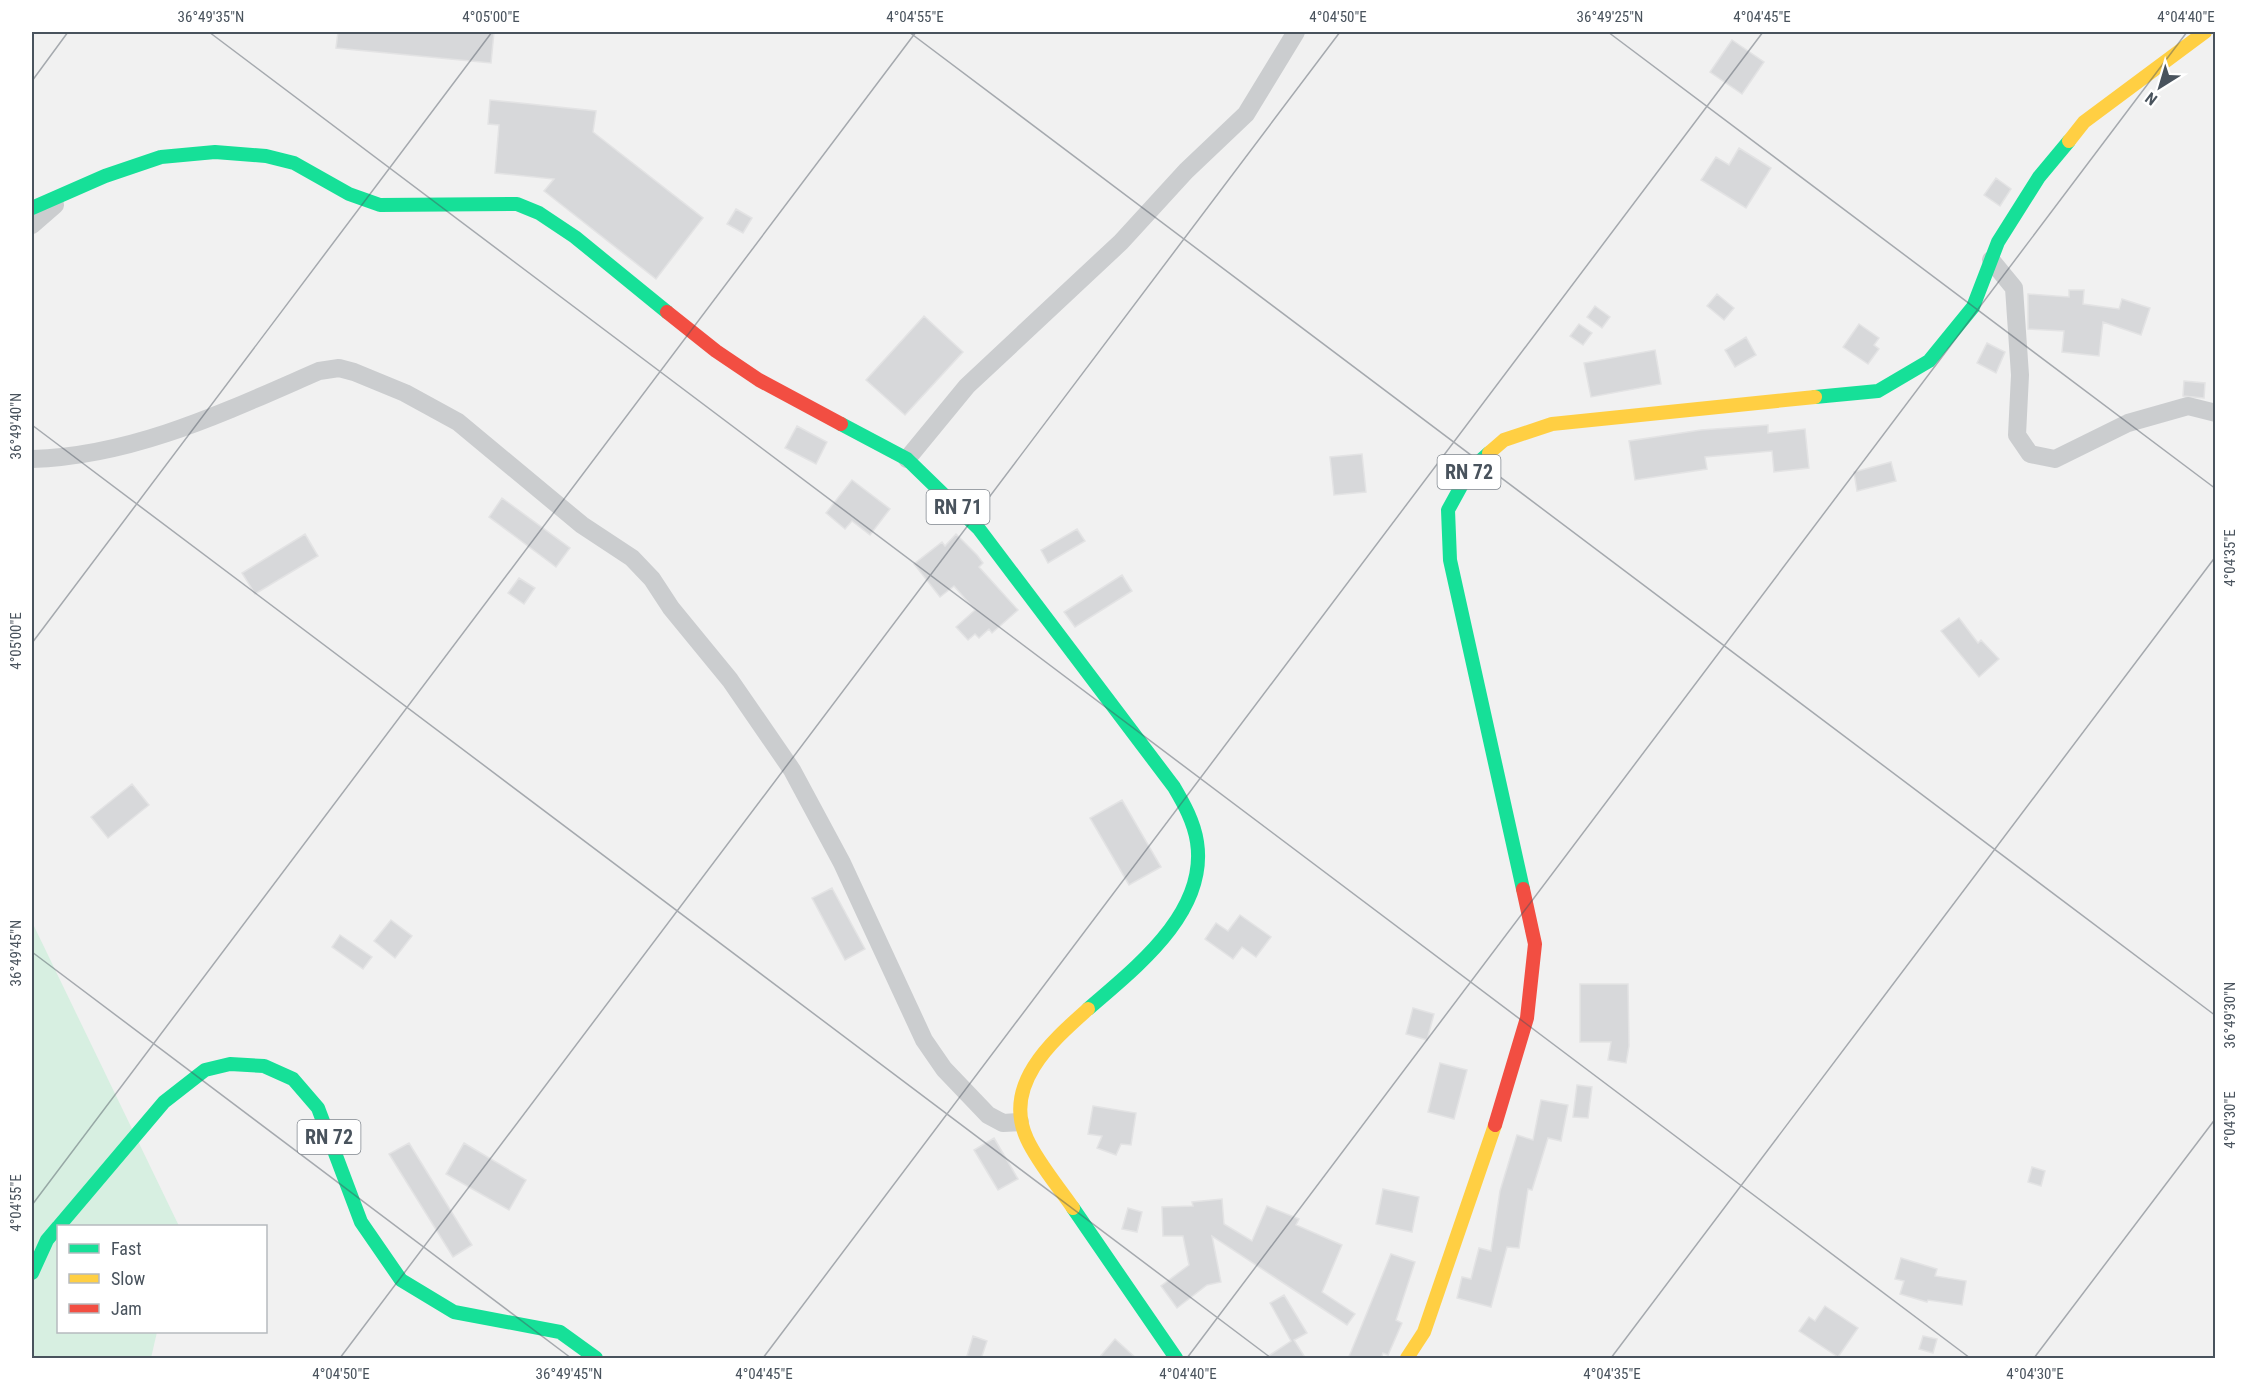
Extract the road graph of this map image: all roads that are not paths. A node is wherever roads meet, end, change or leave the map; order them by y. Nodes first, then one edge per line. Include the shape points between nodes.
1 (1296, 32) edge
2 (2205, 32) edge
3 (57, 196) junction
4 (32, 208) edge
5 (32, 225) edge
6 (1991, 261) junction
7 (2216, 413) edge
8 (32, 459) edge
9 (907, 459) junction
10 (1020, 1122) junction
11 (61, 1225) edge
12 (57, 1229) edge
13 (32, 1273) edge
14 (596, 1359) edge
15 (1176, 1359) edge
16 (1407, 1359) edge

1 - 9 street via 1246,114 1186,171 1121,242 967,386
2 - 6 main road, RN 72 via 2084,122 2040,177 1998,242
3 - 4 main road, RN 71
3 - 5 street via 51,211
3 - 9 main road, RN 71 via 161,157 215,152 266,156 294,163 350,194 380,205 517,204 540,213 575,237 716,351 759,380
6 - 7 street via 2014,288 2020,375 2017,435 2030,454 2055,459 2128,423 2188,406
6 - 16 main road, RN 72 via 1974,307 1929,361 1878,391 1552,424 1504,440 1470,470 1448,510 1450,560 1535,944 1527,1018 1498,1116 1424,1332
8 - 10 street via 102,449 170,433 319,371 339,368 405,393 458,422 582,525 632,558 652,579 730,680 792,770 842,863 924,1040 944,1069 988,1115 1003,1123
9 - 10 main road, RN 71 via 979,529 1113,705 1174,787 1192,821 1198,850 1192,894 1178,918 1158,943 1051,1044 1021,1089
10 - 15 main road, RN 71 via 1040,1160
11 - 14 main road, RN 72 via 164,1102 205,1070 230,1064 264,1066 293,1079 318,1108 361,1222 401,1280 454,1312 560,1332
12 - 13 main road, RN 72 via 47,1240

